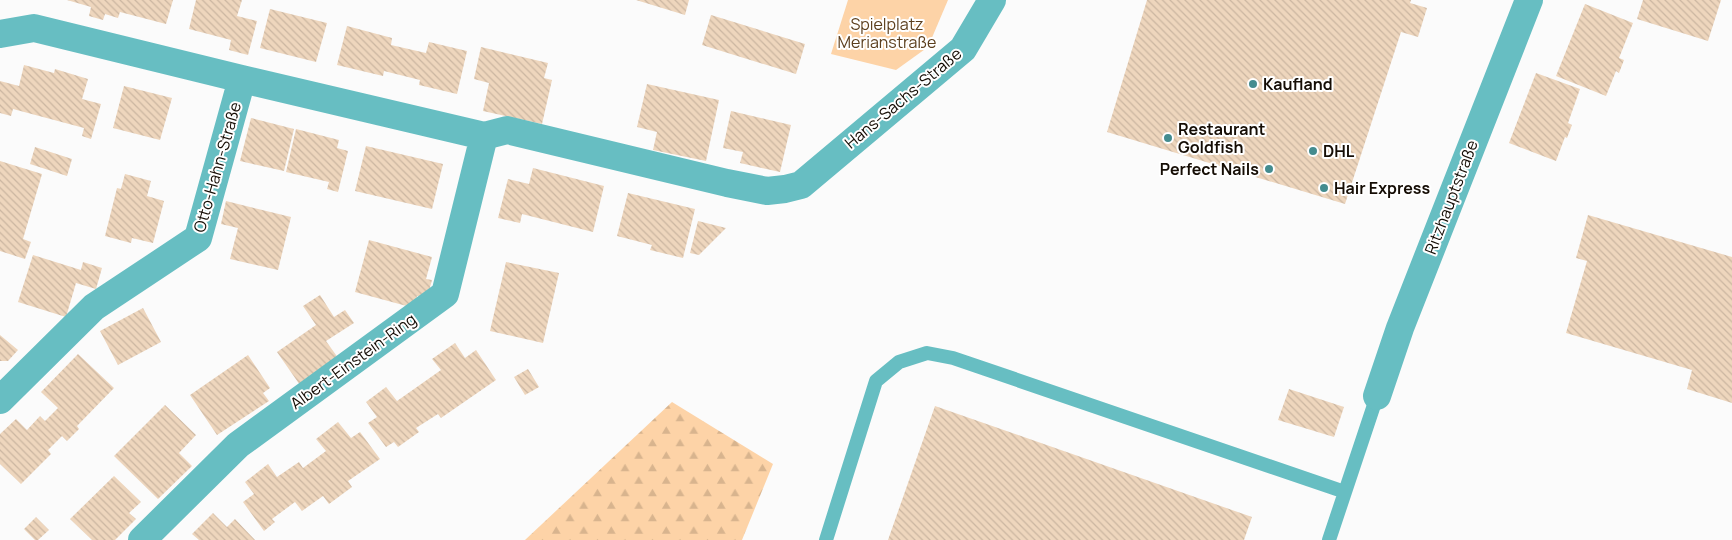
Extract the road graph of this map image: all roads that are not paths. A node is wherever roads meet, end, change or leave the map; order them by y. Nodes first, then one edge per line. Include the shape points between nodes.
1 (992, 0) edge
2 (1529, 0) edge
3 (1, 36) edge
4 (242, 79) junction
5 (484, 136) junction
6 (1377, 396) joint
7 (0, 400) edge
8 (1345, 492) junction
9 (142, 540) edge
10 (826, 540) edge
11 (1329, 540) edge

1 - 5 street, Hans-Sachs-Straße via 963,48 801,185 767,190 727,184 508,130
2 - 6 street, Ritzhauptstraße via 1400,328
3 - 4 street via 34,28
4 - 5 street
4 - 7 street, Otto-Hahn-Straße via 198,238 94,307
5 - 9 street, Albert-Einstein-Ring via 445,294 238,445
6 - 8 lane
8 - 10 lane via 953,358 926,353 899,362 876,381
8 - 11 lane

